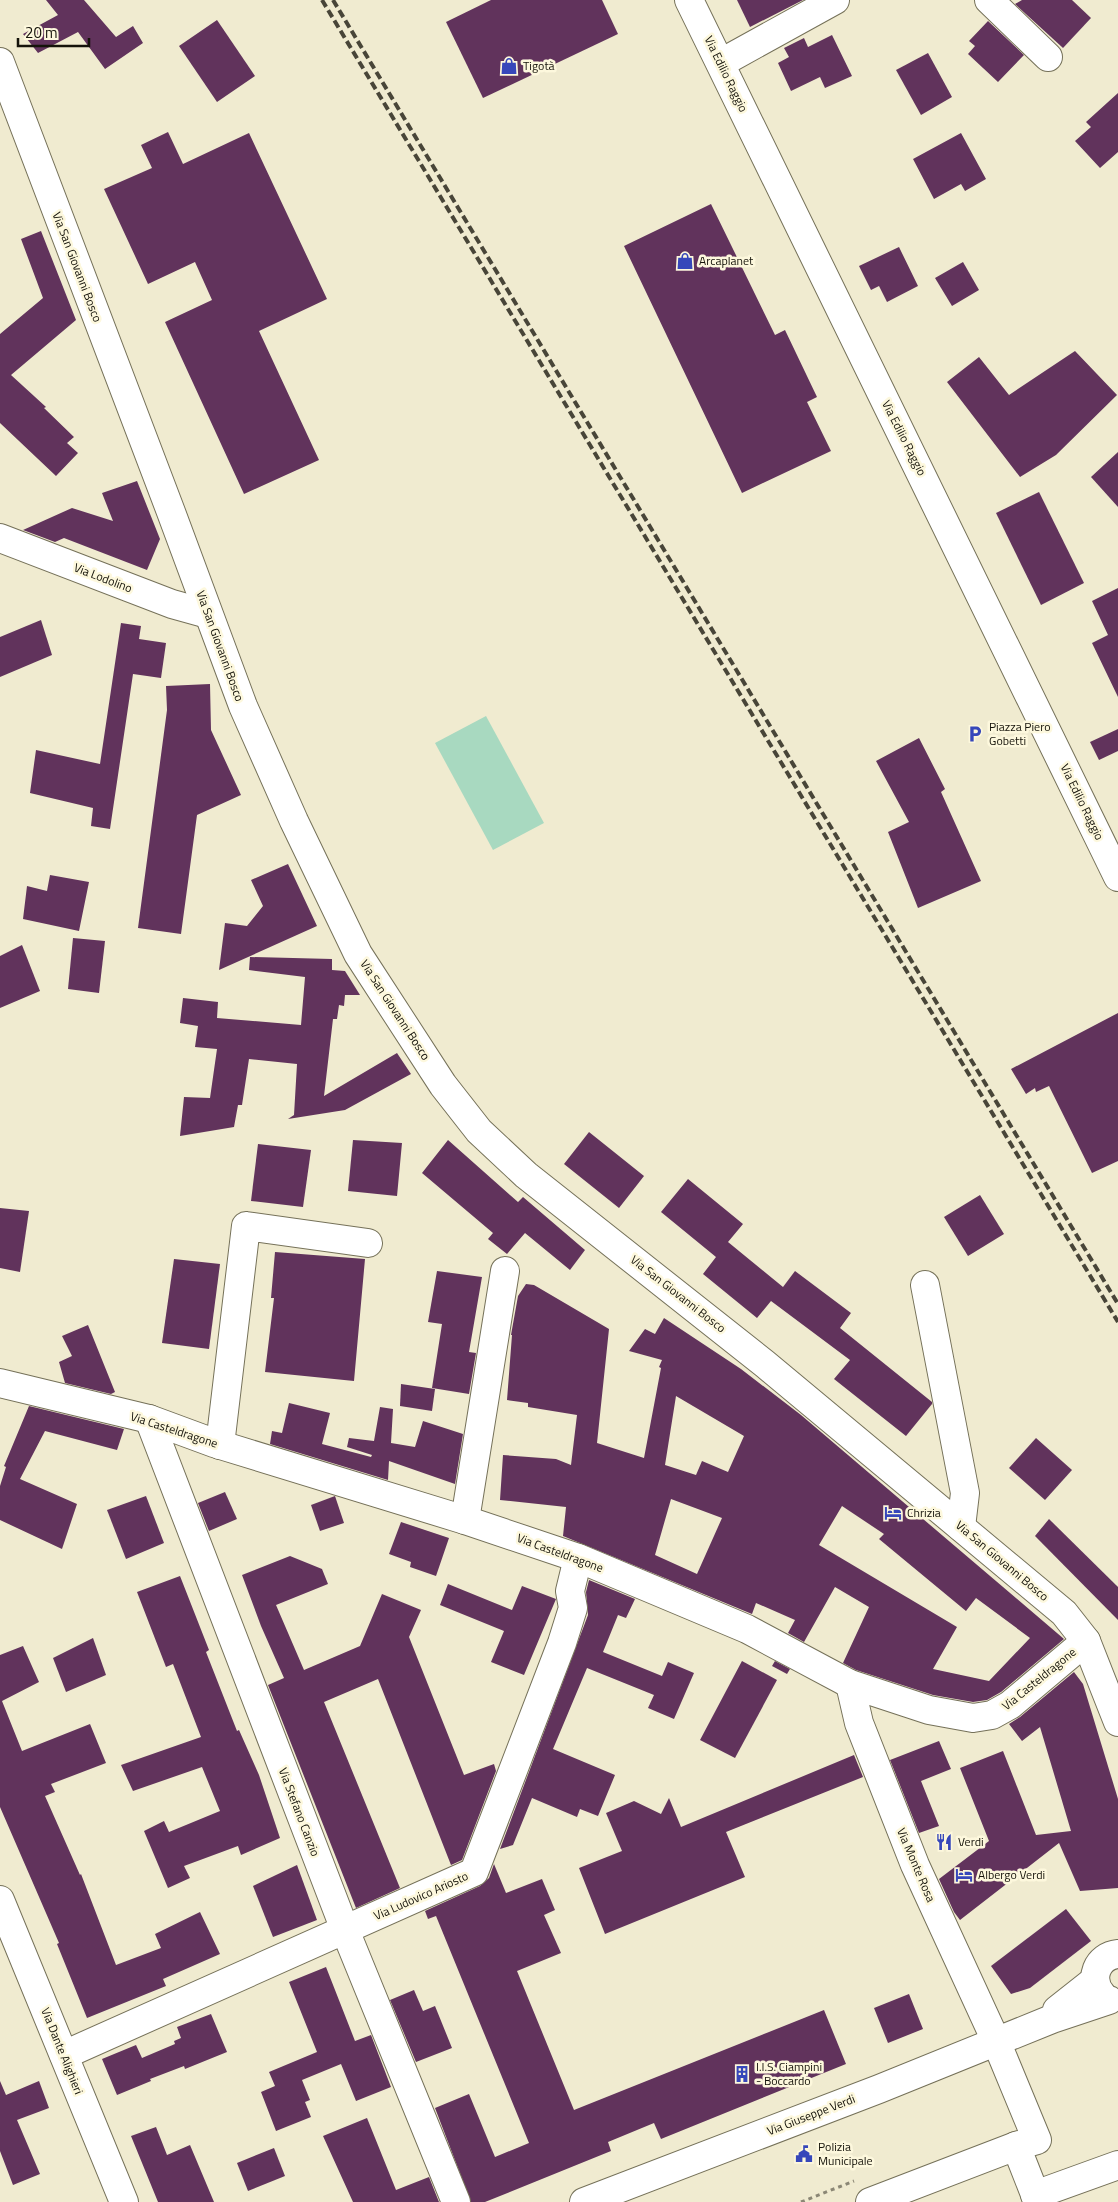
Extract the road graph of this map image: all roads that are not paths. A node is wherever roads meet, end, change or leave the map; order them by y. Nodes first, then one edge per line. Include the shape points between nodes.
1 (689, 0) edge
2 (835, 0) edge
3 (989, 0) edge
4 (1048, 57) dead end
5 (0, 62) edge
6 (721, 63) junction
7 (0, 538) edge
8 (208, 614) junction
9 (1118, 877) edge
10 (368, 1243) dead end
11 (505, 1271) dead end
12 (925, 1285) dead end
13 (0, 1383) edge
14 (149, 1419) junction
15 (220, 1445) junction
16 (465, 1520) junction
17 (961, 1527) junction
18 (578, 1558) junction
19 (1086, 1641) junction
20 (850, 1684) junction
21 (1118, 1722) edge
22 (0, 1900) edge
23 (345, 1930) junction
24 (1118, 1954) edge
25 (1107, 1994) edge
26 (996, 2041) junction
27 (64, 2055) junction
28 (1016, 2146) junction
29 (1118, 2165) edge
30 (1036, 2198) edge
31 (124, 2202) edge
32 (456, 2202) edge
33 (584, 2202) edge
34 (870, 2202) edge

1 - 6 street, Via Edilio Raggio
2 - 6 street
3 - 4 street
5 - 8 street, Via San Giovanni Bosco
6 - 9 street, Via Edilio Raggio
7 - 8 street, Via Lodolino via 172,604
8 - 17 street, Via San Giovanni Bosco via 247,716 358,954 443,1085 478,1131 526,1175 712,1320
10 - 15 street via 246,1226
11 - 16 street
12 - 17 street via 965,1492
13 - 14 street, Via Casteldragone
14 - 15 street, Via Casteldragone
14 - 23 street, Via Stefano Canzio
15 - 16 street, Via Casteldragone
16 - 18 street, Via Casteldragone
17 - 19 street, Via San Giovanni Bosco via 1064,1613
18 - 20 street, Via Casteldragone via 747,1629
18 - 23 street, Via Ludovico Ariosto via 570,1591 573,1608 562,1643 474,1872
19 - 20 street, Via Casteldragone via 1010,1705 992,1715 973,1718 929,1710
19 - 21 street, Via San Giovanni Bosco
20 - 26 street, Via Monte Rosa via 859,1723 914,1865
22 - 27 street, Via Dante Alighieri
23 - 27 street, Via Ludovico Ariosto
23 - 32 street, Via Stefano Canzio
24 - 25 street, Via Giuseppe Verdi via 1110,1955 1098,1966
25 - 26 street, Via Giuseppe Verdi
26 - 28 street, Via Monte Rosa via 1038,2140
26 - 33 street, Via Giuseppe Verdi
27 - 31 street, Via Dante Alighieri
28 - 30 street
28 - 34 street
29 - 30 street

